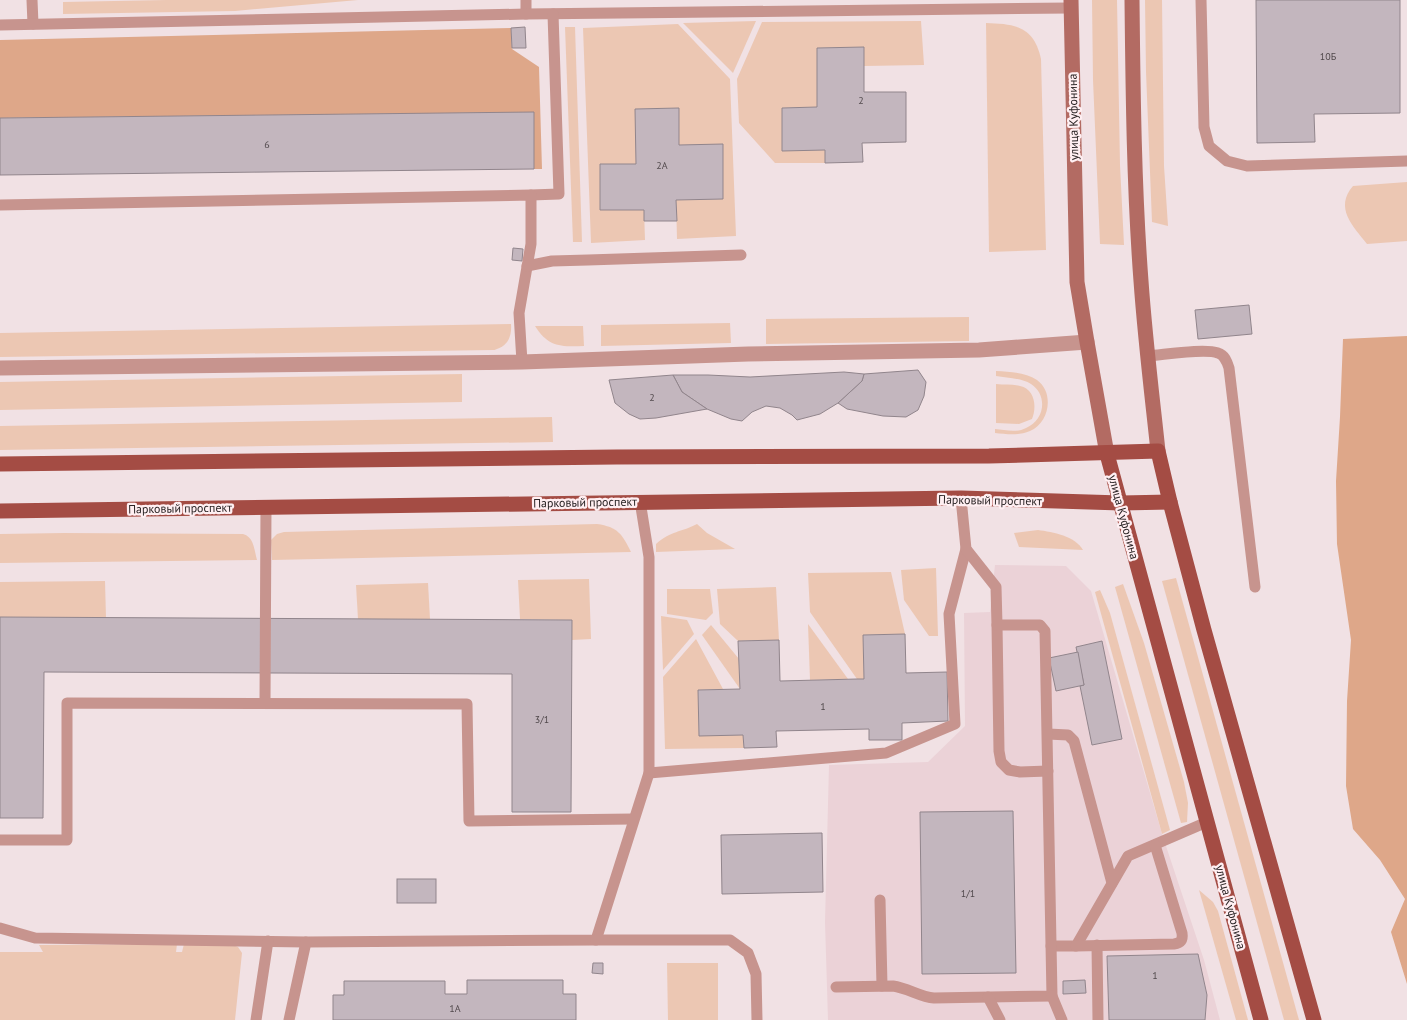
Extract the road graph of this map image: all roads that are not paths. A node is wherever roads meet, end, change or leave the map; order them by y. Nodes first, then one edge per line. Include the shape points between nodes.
1 (32, 0) edge
2 (526, 0) edge
3 (1132, 0) edge
4 (1201, 0) edge
5 (1070, 4) edge
6 (820, 6) edge
7 (526, 14) junction
8 (553, 14) junction
9 (33, 24) junction
10 (0, 25) edge
11 (1407, 161) edge
12 (531, 195) junction
13 (0, 205) edge
14 (741, 256) dead end
15 (528, 266) junction
16 (1087, 342) junction
17 (1147, 356) junction
18 (522, 362) junction
19 (0, 368) edge
20 (1158, 452) junction
21 (1107, 454) junction
22 (0, 464) edge
23 (962, 498) junction
24 (640, 501) junction
25 (1170, 502) junction
26 (1121, 504) junction
27 (266, 507) junction
28 (0, 511) edge
29 (966, 549) junction
30 (1255, 587) dead end
31 (997, 625) junction
32 (264, 704) junction
33 (1048, 734) junction
34 (1048, 772) junction
35 (649, 773) junction
36 (633, 819) junction
37 (1207, 822) junction
38 (0, 840) edge
39 (1155, 845) junction
40 (1112, 882) junction
41 (880, 900) dead end
42 (0, 928) edge
43 (596, 940) junction
44 (268, 941) junction
45 (306, 942) junction
46 (1097, 945) junction
47 (1051, 946) junction
48 (1076, 946) junction
49 (882, 986) junction
50 (836, 987) dead end
51 (1052, 996) junction
52 (988, 997) junction
53 (256, 1020) edge
54 (289, 1020) edge
55 (757, 1020) edge
56 (1000, 1020) edge
57 (1062, 1020) edge
58 (1098, 1020) edge
59 (1261, 1020) edge
60 (1314, 1020) edge

1 - 9 lane
2 - 7 lane
3 - 17 main road via 1134,148
4 - 11 lane via 1204,127 1210,146 1227,161 1247,166
5 - 6 lane
5 - 16 main road, улица Куфонина via 1078,282
6 - 8 lane
7 - 8 lane
7 - 9 lane
8 - 12 lane via 559,194
9 - 10 lane
12 - 13 lane
12 - 15 lane
14 - 15 lane via 552,261
15 - 18 lane via 519,313
16 - 18 street via 979,350
16 - 21 main road, улица Куфонина
17 - 20 main road
17 - 30 lane via 1204,352 1218,353 1225,358 1229,368
18 - 19 street
20 - 21 main road
20 - 25 main road
21 - 22 main road
21 - 26 main road, улица Куфонина
23 - 24 main road, Парковый проспект
23 - 26 main road, Парковый проспект
23 - 29 lane
24 - 27 main road, Парковый проспект
24 - 35 lane via 650,557
25 - 26 main road, Парковый проспект
25 - 60 main road
26 - 37 main road, улица Куфонина
27 - 28 main road, Парковый проспект
27 - 32 lane
29 - 31 lane via 996,587
29 - 35 lane via 949,614 955,724 886,753
31 - 33 lane via 1032,624 1040,625 1045,631
31 - 34 lane via 1001,762 1008,770
32 - 36 lane via 467,704 469,821
32 - 38 lane via 67,703 67,840
33 - 34 lane
33 - 40 lane via 1068,735 1074,741
34 - 47 lane
35 - 36 lane
36 - 43 lane
37 - 39 lane
37 - 59 main road, улица Куфонина
39 - 40 lane via 1128,856
39 - 46 lane via 1182,940 1174,944
40 - 48 lane
41 - 49 lane
42 - 44 lane via 35,938
43 - 45 lane
43 - 55 lane via 730,940 748,953 756,974
44 - 45 lane
44 - 53 lane
45 - 54 lane
46 - 48 lane
46 - 58 lane
47 - 48 lane
47 - 51 lane
49 - 50 lane
49 - 52 lane via 902,987 925,997
51 - 52 lane
51 - 57 lane
52 - 56 lane

